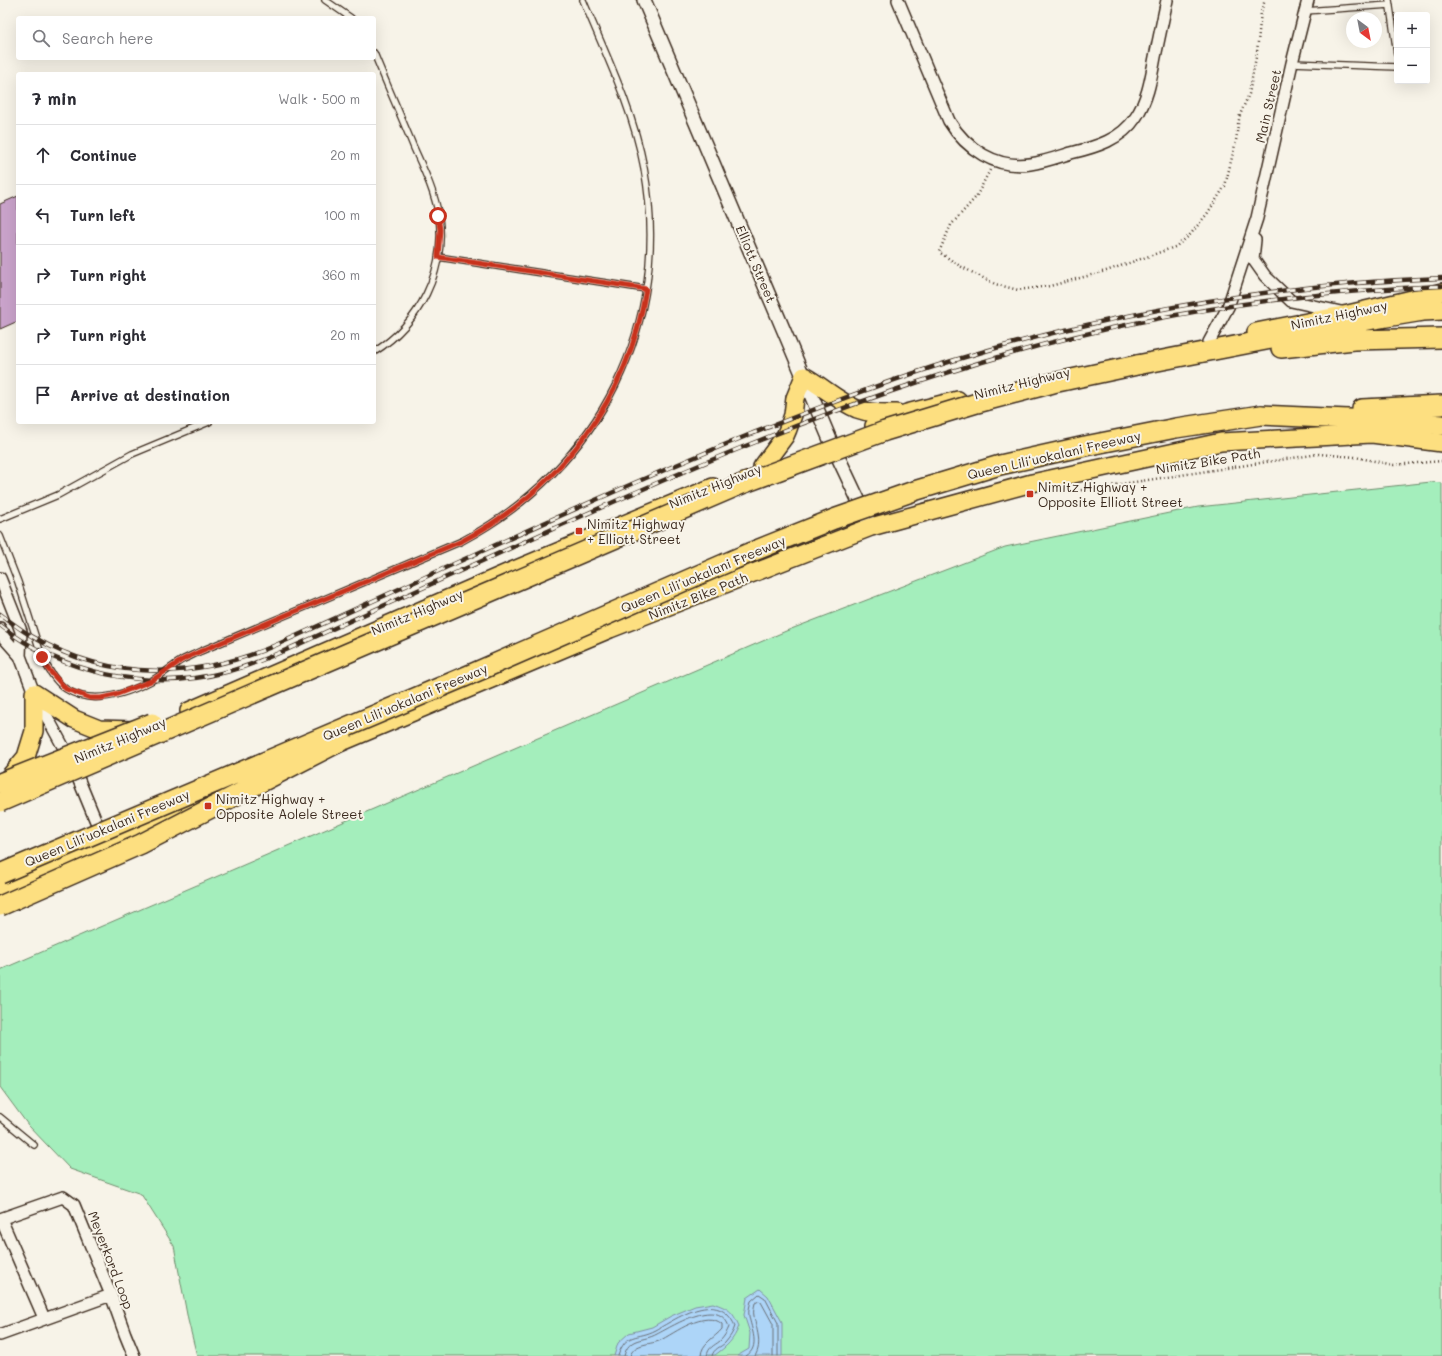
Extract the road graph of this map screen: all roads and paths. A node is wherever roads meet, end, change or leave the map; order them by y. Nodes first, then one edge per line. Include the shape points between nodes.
1 (325, 0) edge
2 (583, 0) edge
3 (644, 0) edge
4 (898, 0) edge
5 (1167, 0) edge
6 (1265, 0) edge
7 (1389, 3) edge
8 (1306, 5) edge
9 (348, 16) edge
10 (1396, 48) edge
11 (376, 58) edge
12 (1292, 63) junction
13 (1394, 67) edge
14 (995, 160) junction
15 (1257, 218) junction
16 (438, 257) junction
17 (646, 289) junction
18 (1442, 292) edge
19 (1442, 310) edge
20 (1348, 314) junction
21 (1442, 338) edge
22 (1209, 342) junction
23 (376, 350) edge
24 (1137, 365) junction
25 (804, 376) junction
26 (1442, 405) edge
27 (907, 413) junction
28 (1261, 415) junction
29 (204, 424) edge
30 (1442, 425) edge
31 (831, 442) junction
32 (1442, 443) edge
33 (1442, 461) edge
34 (762, 467) junction
35 (1064, 493) dead end
36 (0, 519) edge
37 (871, 527) junction
38 (0, 536) edge
39 (0, 578) edge
40 (501, 586) junction
41 (0, 628) edge
42 (20, 656) junction
43 (469, 675) junction
44 (34, 693) junction
45 (144, 730) junction
46 (71, 761) junction
47 (0, 783) edge
48 (0, 789) edge
49 (0, 802) edge
50 (105, 842) junction
51 (0, 874) edge
52 (0, 887) edge
53 (0, 906) edge
54 (0, 1117) edge
55 (34, 1145) dead end
56 (1, 1219) edge
57 (111, 1295) junction
58 (44, 1318) junction
59 (0, 1335) edge
60 (134, 1356) edge

1 - 9 lane
2 - 17 lane via 624,96 639,144 648,194 650,247
3 - 25 street, Elliott Street
4 - 14 street via 949,121 973,149
5 - 14 street via 1146,99 1135,119 1119,135 1099,146 1031,164
6 - 14 path via 1249,94 1239,119 1225,186 1189,236 1175,247 1106,271 1050,286 1018,290 995,284 939,252 951,225 976,197
7 - 8 lane
7 - 10 lane
8 - 12 street, Main Street
11 - 16 lane via 434,197 440,230
12 - 13 lane
12 - 15 street, Main Street
15 - 20 street, Main Street via 1253,259 1265,276 1291,301
15 - 22 street, Main Street via 1228,307
16 - 17 lane
16 - 23 lane via 432,283 418,310 399,332
17 - 38 lane via 630,353 604,407 573,452 544,483 508,514 462,541 201,651 134,689 101,698 90,698 66,689 54,677 42,657
18 - 20 main road, Nimitz Highway
19 - 24 highway via 1374,319
20 - 22 main road, Nimitz Highway
21 - 24 highway via 1354,340
22 - 27 main road, Nimitz Highway via 1052,375
24 - 40 highway, bridge via 977,403 870,436 742,484
25 - 27 main road via 857,409 872,413
25 - 31 street, Elliott Street
25 - 34 main road via 785,436
26 - 28 highway, Queen Liliʻuokalani Freeway
27 - 31 main road, Nimitz Highway
28 - 30 highway
28 - 43 highway, Queen Liliʻuokalani Freeway, bridge via 1176,428 1000,465 914,491 749,553
29 - 36 lane via 132,454 58,494
31 - 34 main road, Nimitz Highway
31 - 37 street, Elliott Street
32 - 37 main road via 1372,434 1221,442 1032,483
33 - 35 path, Nimitz Bike Path via 1394,465 1355,457 1318,454
34 - 45 main road, Nimitz Highway
37 - 50 main road via 610,629
39 - 42 street via 21,631
40 - 47 highway, bridge
40 - 49 highway, bridge
41 - 42 street via 4,638
42 - 44 street
43 - 51 highway, Queen Liliʻuokalani Freeway, bridge
43 - 53 highway, bridge via 141,844
44 - 45 main road via 74,719 99,729
44 - 46 street
44 - 48 main road via 34,732 26,757
45 - 46 main road, Nimitz Highway
46 - 48 main road, Nimitz Highway
46 - 50 street
50 - 52 main road
54 - 55 lane
56 - 57 street, Meyerkord Loop via 62,1197 74,1205
56 - 58 street
57 - 58 street
57 - 60 street, Meyerkord Loop
58 - 59 street

